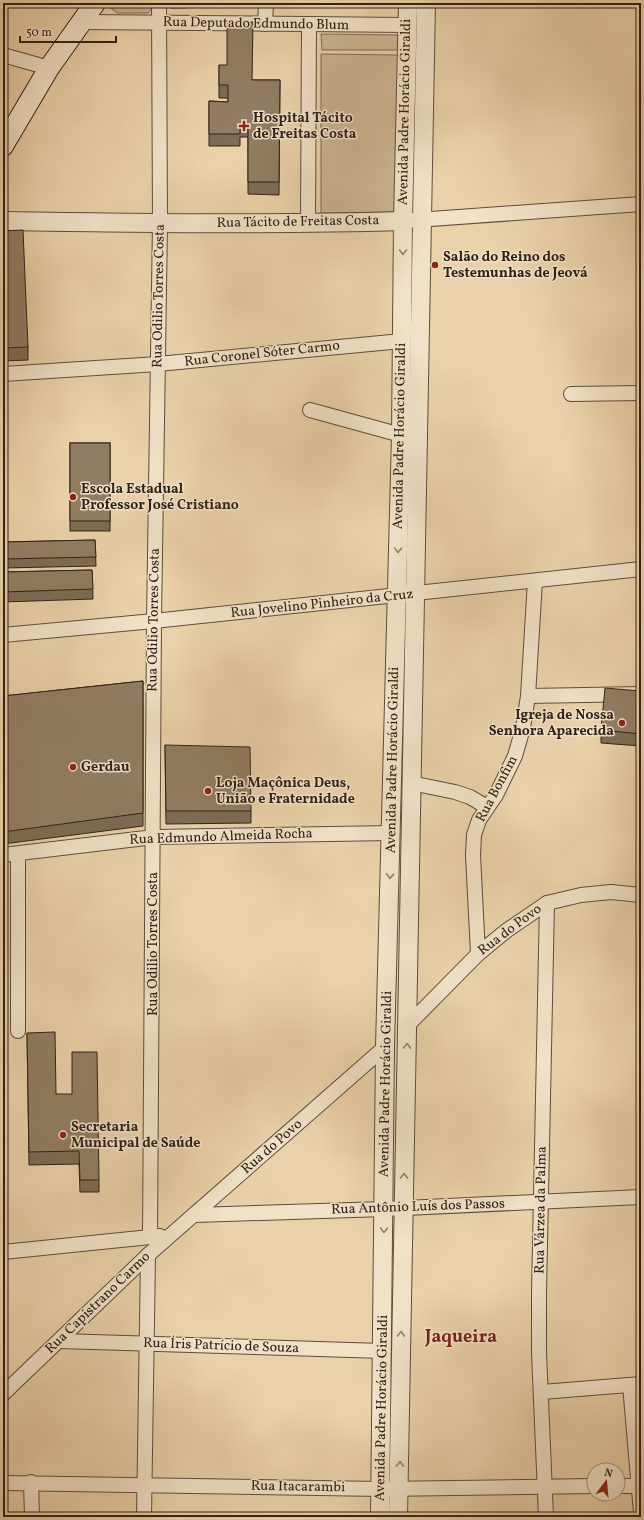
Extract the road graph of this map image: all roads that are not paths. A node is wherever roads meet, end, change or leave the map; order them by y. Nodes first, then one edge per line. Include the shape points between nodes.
1 (95, 3) edge
2 (160, 3) edge
3 (266, 3) edge
4 (408, 3) edge
5 (426, 3) edge
6 (81, 22) junction
7 (160, 23) junction
8 (265, 24) junction
9 (309, 24) junction
10 (408, 25) junction
11 (3, 55) edge
12 (49, 68) junction
13 (3, 146) edge
14 (641, 204) edge
15 (421, 220) junction
16 (3, 221) edge
17 (403, 221) junction
18 (160, 223) junction
19 (308, 223) junction
20 (402, 341) junction
21 (158, 364) junction
22 (3, 374) edge
23 (641, 393) edge
24 (571, 394) dead end
25 (310, 410) dead end
26 (401, 435) junction
27 (641, 569) edge
28 (535, 581) junction
29 (416, 594) junction
30 (397, 596) junction
31 (154, 621) junction
32 (3, 635) edge
33 (641, 694) edge
34 (528, 696) junction
35 (411, 783) junction
36 (487, 807) junction
37 (391, 833) junction
38 (154, 837) junction
39 (18, 854) junction
40 (3, 855) edge
41 (641, 896) edge
42 (547, 903) junction
43 (478, 954) junction
44 (407, 1026) junction
45 (18, 1030) dead end
46 (385, 1047) junction
47 (641, 1197) edge
48 (541, 1202) junction
49 (404, 1208) junction
50 (384, 1209) junction
51 (195, 1215) junction
52 (170, 1235) junction
53 (150, 1238) junction
54 (3, 1252) edge
55 (148, 1255) junction
56 (59, 1341) junction
57 (147, 1344) junction
58 (383, 1351) junction
59 (635, 1384) edge
60 (542, 1392) junction
61 (3, 1394) edge
62 (31, 1482) junction
63 (3, 1483) edge
64 (144, 1484) junction
65 (586, 1486) edge
66 (626, 1486) edge
67 (638, 1486) junction
68 (545, 1487) junction
69 (399, 1488) junction
70 (381, 1489) junction
71 (641, 1513) edge
72 (32, 1517) edge
73 (144, 1517) edge
74 (380, 1517) edge
75 (398, 1517) edge
76 (546, 1517) edge

1 - 6 main road
2 - 7 street, Rua Odilio Torres Costa
3 - 8 street
4 - 10 street, Avenida Padre Horácio Giraldi
5 - 15 street, Avenida Padre Horácio Giraldi
6 - 7 street, Rua Deputado Edmundo Blum
6 - 12 main road
7 - 8 street, Rua Deputado Edmundo Blum
7 - 18 street, Rua Odilio Torres Costa
8 - 9 street, Rua Deputado Edmundo Blum
9 - 10 street, Rua Deputado Edmundo Blum
9 - 19 street
10 - 17 street, Avenida Padre Horácio Giraldi
11 - 12 street
12 - 13 main road
14 - 15 street, Rua Tácito de Freitas Costa
15 - 17 street, Rua Tácito de Freitas Costa
15 - 29 street, Avenida Padre Horácio Giraldi
16 - 18 street, Rua Tácito de Freitas Costa
17 - 19 street, Rua Tácito de Freitas Costa
17 -> 20 street, Avenida Padre Horácio Giraldi
18 - 19 street, Rua Tácito de Freitas Costa
18 - 21 street, Rua Odilio Torres Costa
20 - 21 street, Rua Coronel Sóter Carmo
20 - 26 street, Avenida Padre Horácio Giraldi
21 - 22 street, Rua Coronel Sóter Carmo
21 - 31 street, Rua Odilio Torres Costa
23 - 24 street
25 - 26 street
26 -> 30 street, Avenida Padre Horácio Giraldi
27 - 28 street, Rua Jovelino Pinheiro da Cruz
28 - 29 street, Rua Jovelino Pinheiro da Cruz
28 - 34 street, Rua Bonfim
29 - 30 street, Rua Jovelino Pinheiro da Cruz
29 - 35 street, Avenida Padre Horácio Giraldi
30 - 31 street, Rua Jovelino Pinheiro da Cruz
30 - 37 street, Avenida Padre Horácio Giraldi
31 - 32 street, Rua Jovelino Pinheiro da Cruz
31 - 38 street, Rua Odilio Torres Costa
33 - 34 street
34 - 36 street, Rua Bonfim via 516,756
35 - 36 street via 455,792
35 - 44 street, Avenida Padre Horácio Giraldi
36 - 43 street, Rua Bonfim via 474,835
37 - 38 street, Rua Edmundo Almeida Rocha
37 -> 46 street, Avenida Padre Horácio Giraldi
38 - 39 street, Rua Edmundo Almeida Rocha
38 - 53 street, Rua Odilio Torres Costa
39 - 40 street, Rua Edmundo Almeida Rocha
39 - 45 street
41 - 42 street, Rua do Povo via 611,892 581,895
42 - 43 street, Rua do Povo
42 - 48 street, Rua Várzea da Palma
43 - 44 street, Rua do Povo
49 -> 44 street, Avenida Padre Horácio Giraldi
46 - 50 street, Avenida Padre Horácio Giraldi
46 - 51 street, Rua do Povo
47 - 48 street, Rua Antônio Luís dos Passos
48 - 49 street, Rua Antônio Luís dos Passos
48 - 60 street, Rua Várzea da Palma via 539,1353
49 - 50 street, Rua Antônio Luís dos Passos
69 -> 49 street, Avenida Padre Horácio Giraldi
50 - 51 street, Rua Antônio Luís dos Passos
50 -> 58 street, Avenida Padre Horácio Giraldi
51 - 52 street, Rua Capistrano Carmo
52 - 53 street
52 - 55 street, Rua Capistrano Carmo
53 - 54 street
55 - 56 street, Rua Capistrano Carmo
55 - 57 street
56 - 57 street, Rua Íris Patrício de Souza
56 - 61 street, Rua Capistrano Carmo
57 - 58 street, Rua Íris Patrício de Souza
57 - 64 street
58 - 70 street, Avenida Padre Horácio Giraldi
59 - 60 street
59 - 67 street
60 - 68 street, Rua Várzea da Palma
62 - 63 street, Rua Itacarambi
62 - 64 street, Rua Itacarambi
62 - 72 street
64 - 70 street, Rua Itacarambi
64 - 73 street
65 - 68 street, Rua Itacarambi
66 - 67 street
67 - 71 street
68 - 69 street, Rua Itacarambi
68 - 76 street, Rua Várzea da Palma
69 - 70 street, Rua Itacarambi
69 - 75 street, Avenida Padre Horácio Giraldi
70 - 74 street, Avenida Padre Horácio Giraldi

